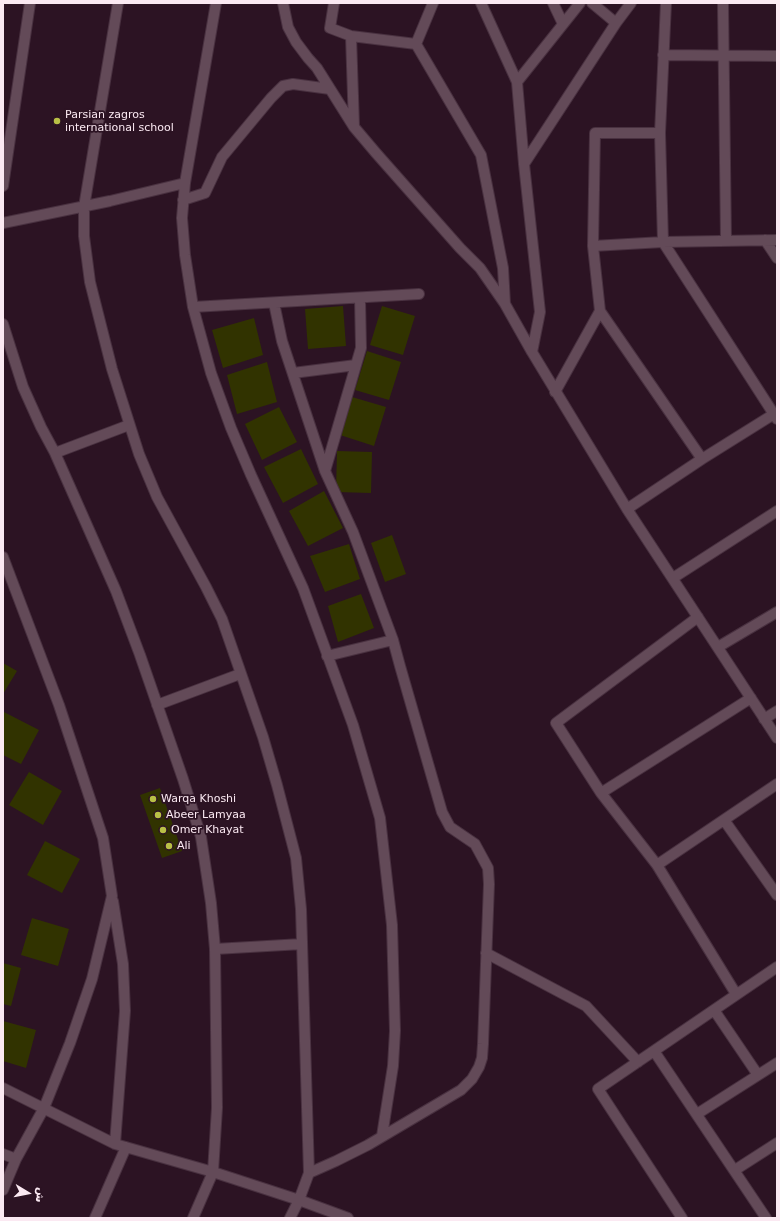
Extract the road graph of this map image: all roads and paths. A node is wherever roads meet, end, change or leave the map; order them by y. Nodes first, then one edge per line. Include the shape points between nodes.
1 (30, 3) edge
2 (118, 3) edge
3 (216, 3) edge
4 (283, 3) edge
5 (334, 3) edge
6 (433, 3) edge
7 (481, 3) edge
8 (552, 3) edge
9 (580, 3) edge
10 (592, 3) edge
11 (631, 3) edge
12 (666, 3) edge
13 (723, 3) edge
14 (616, 23) junction
15 (563, 24) junction
16 (351, 36) junction
17 (416, 44) junction
18 (663, 55) junction
19 (724, 56) junction
20 (777, 56) edge
21 (517, 82) junction
22 (330, 89) junction
23 (354, 127) junction
24 (660, 133) junction
25 (524, 164) junction
26 (185, 183) junction
27 (3, 186) edge
28 (184, 200) junction
29 (84, 207) junction
30 (3, 223) edge
31 (765, 240) junction
32 (777, 240) edge
33 (726, 241) junction
34 (663, 242) junction
35 (593, 246) junction
36 (777, 258) edge
37 (419, 294) dead end
38 (360, 298) junction
39 (274, 303) junction
40 (505, 304) junction
41 (193, 306) junction
42 (600, 311) junction
43 (3, 324) edge
44 (532, 352) junction
45 (356, 364) junction
46 (293, 373) junction
47 (555, 392) junction
48 (775, 417) edge
49 (130, 425) junction
50 (55, 453) junction
51 (702, 459) junction
52 (325, 471) junction
53 (627, 509) junction
54 (777, 511) edge
55 (3, 557) edge
56 (673, 578) junction
57 (777, 612) edge
58 (698, 617) junction
59 (393, 640) junction
60 (718, 647) junction
61 (327, 656) junction
62 (240, 674) junction
63 (751, 698) junction
64 (157, 705) junction
65 (777, 711) edge
66 (764, 719) junction
67 (777, 738) edge
68 (777, 784) edge
69 (601, 793) junction
70 (724, 820) junction
71 (657, 865) junction
72 (112, 896) junction
73 (777, 896) edge
74 (302, 944) junction
75 (215, 949) junction
76 (486, 953) junction
77 (777, 966) edge
78 (736, 994) junction
79 (714, 1010) junction
80 (654, 1051) junction
81 (638, 1062) junction
82 (777, 1063) edge
83 (758, 1075) junction
84 (3, 1088) edge
85 (44, 1108) junction
86 (697, 1114) junction
87 (382, 1136) junction
88 (116, 1144) junction
89 (777, 1144) edge
90 (126, 1147) junction
91 (3, 1154) edge
92 (16, 1159) junction
93 (735, 1170) junction
94 (213, 1172) junction
95 (309, 1173) junction
96 (3, 1190) edge
97 (299, 1200) junction
98 (95, 1218) edge
99 (193, 1218) edge
100 (290, 1218) edge
101 (348, 1218) edge
102 (682, 1218) edge
103 (766, 1218) edge

1 - 27 street
2 - 29 street
3 - 26 street
4 - 22 street via 288,27 296,42 318,68
5 - 16 street via 330,28
6 - 17 street
7 - 21 street
8 - 15 street
9 - 15 street
10 - 14 street
11 - 14 street
12 - 18 street
13 - 19 street
14 - 25 street
15 - 21 street
16 - 17 street
16 - 23 street
17 - 40 street via 481,155 503,268
18 - 19 street
18 - 24 street
19 - 20 street
19 - 33 street
21 - 25 street
22 - 23 street
22 - 28 street via 293,84 283,86 222,157 205,194
23 - 40 street via 480,268
24 - 34 street
24 - 35 street via 595,133
25 - 44 street via 540,312
26 - 28 street
26 - 29 street
28 - 41 street via 182,218 185,255
29 - 30 street
29 - 49 street via 84,236 90,282 112,369
31 - 32 street
31 - 33 street
31 - 36 street
33 - 34 street
34 - 35 street
34 - 48 street
35 - 42 street
37 - 38 street
38 - 39 street
38 - 45 street via 361,348
39 - 41 street
39 - 46 street via 282,341
40 - 44 street
41 - 61 street via 211,373 231,428 303,588
42 - 47 street
42 - 51 street
43 - 50 street via 23,387
44 - 47 street
45 - 46 street
45 - 52 street
46 - 52 street
47 - 53 street
48 - 51 street
49 - 50 street
49 - 62 street via 157,497 222,619
50 - 64 street via 116,591
51 - 53 street
52 - 59 street via 353,532
53 - 56 street
54 - 56 street
55 - 72 street via 59,705 103,838
56 - 58 street
57 - 60 street
58 - 60 street
58 - 69 street via 556,723
59 - 61 street
59 - 76 street via 442,812 450,826 475,844 488,868
60 - 63 street
61 - 87 street via 355,732 380,818 385,855 392,925 395,1031 393,1066
62 - 64 street
62 - 74 street via 269,757 296,858
63 - 66 street
63 - 69 street
64 - 75 street via 201,837
65 - 66 street
66 - 67 street
68 - 70 street
69 - 71 street
70 - 71 street
70 - 73 street
71 - 78 street
72 - 85 street via 92,979
72 - 88 street via 123,964 125,1010
74 - 75 street
74 - 95 street
75 - 94 street via 217,1108
76 - 81 street via 586,1006
76 - 87 street via 482,1058 476,1073 461,1090
77 - 78 street
78 - 79 street
79 - 80 street
79 - 83 street
80 - 81 street
80 - 86 street
81 - 102 street via 598,1089
82 - 83 street
83 - 86 street
84 - 85 street
85 - 88 street
85 - 92 street
86 - 93 street
87 - 95 street via 336,1162
88 - 90 street
89 - 93 street
90 - 94 street
90 - 98 street
91 - 92 street
92 - 96 street
93 - 103 street
94 - 97 street
94 - 99 street
95 - 97 street
97 - 100 street
97 - 101 street

